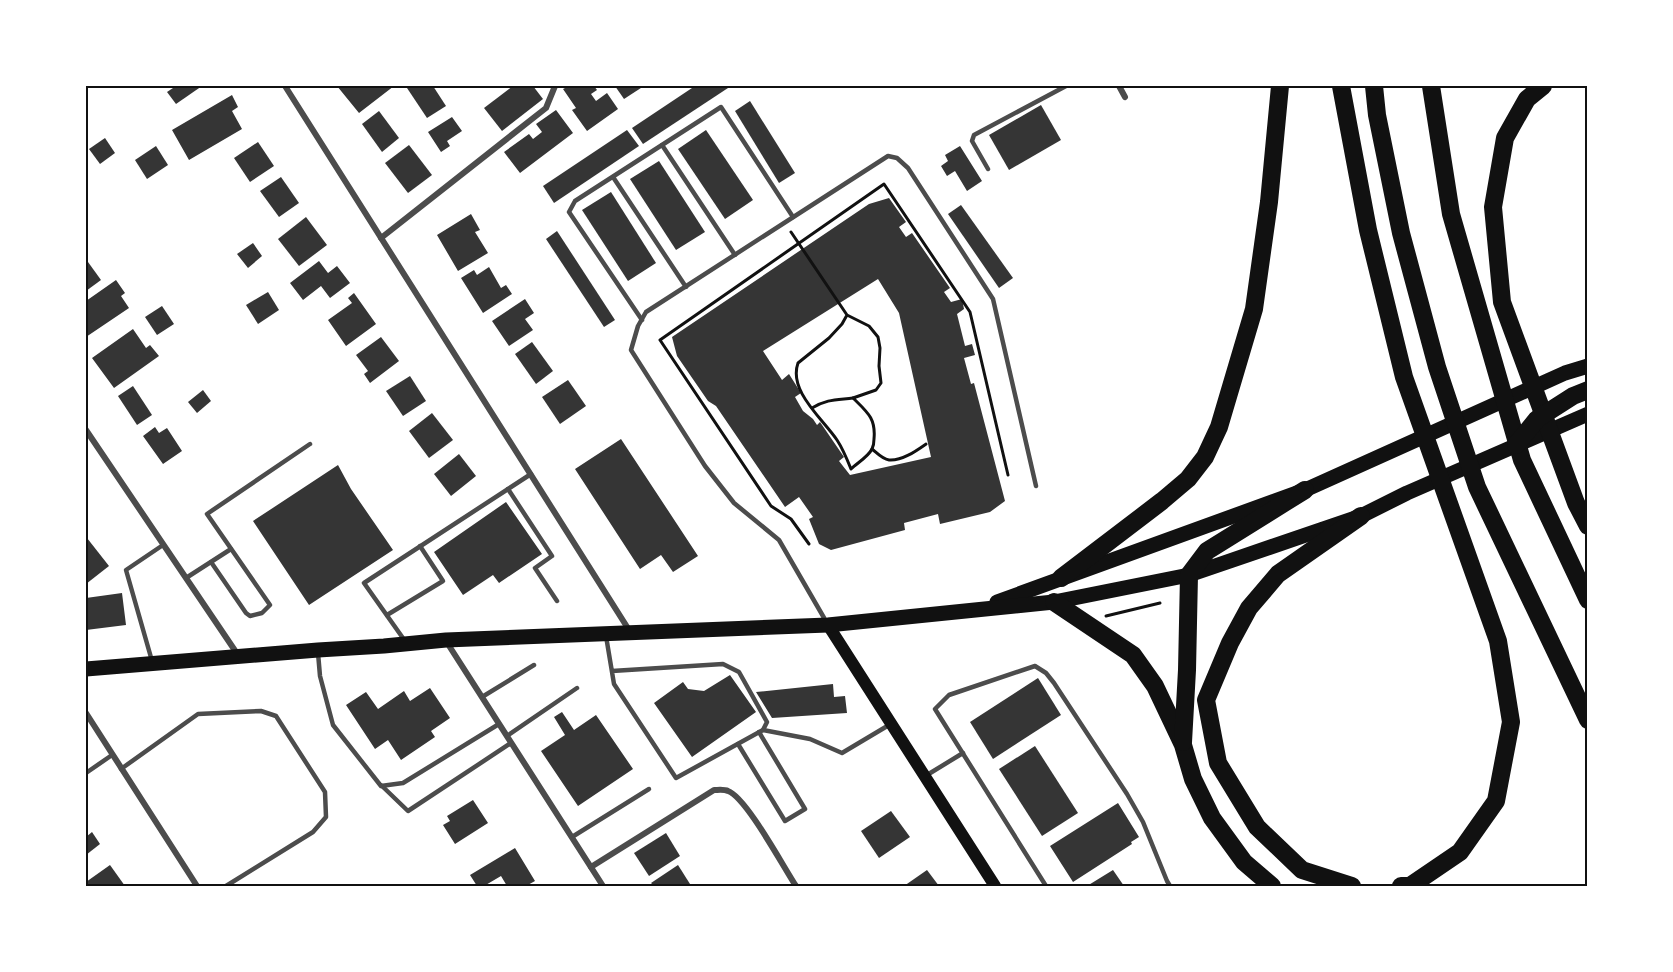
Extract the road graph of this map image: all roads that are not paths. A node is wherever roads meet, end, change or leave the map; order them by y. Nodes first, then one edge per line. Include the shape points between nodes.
1 (285, 86) edge
2 (555, 86) edge
3 (1066, 86) edge
4 (1119, 86) edge
5 (1280, 86) edge
6 (1341, 86) edge
7 (1374, 86) edge
8 (1431, 86) edge
9 (1543, 86) edge
10 (1125, 97) dead end
11 (662, 145) junction
12 (988, 169) dead end
13 (613, 177) junction
14 (793, 217) junction
15 (381, 238) junction
16 (735, 255) junction
17 (686, 287) junction
18 (642, 320) junction
19 (1587, 366) edge
20 (1580, 393) edge
21 (1584, 416) edge
22 (86, 430) edge
23 (310, 444) dead end
24 (1516, 446) junction
25 (531, 474) junction
26 (1036, 486) dead end
27 (508, 489) junction
28 (1305, 490) junction
29 (1361, 516) junction
30 (1587, 526) edge
31 (163, 545) junction
32 (420, 546) junction
33 (231, 549) junction
34 (211, 562) junction
35 (1189, 575) junction
36 (186, 578) junction
37 (1060, 578) junction
38 (1587, 600) edge
39 (557, 601) dead end
40 (1054, 602) junction
41 (977, 609) junction
42 (387, 615) junction
43 (828, 625) junction
44 (631, 633) junction
45 (606, 634) junction
46 (446, 640) junction
47 (407, 643) junction
48 (318, 650) junction
49 (240, 657) junction
50 (153, 663) junction
51 (534, 665) dead end
52 (86, 669) edge
53 (612, 671) junction
54 (577, 688) dead end
55 (482, 697) junction
56 (86, 713) edge
57 (1587, 720) edge
58 (499, 724) junction
59 (891, 724) junction
60 (761, 731) junction
61 (507, 736) junction
62 (511, 743) junction
63 (738, 744) junction
64 (1183, 745) junction
65 (963, 753) junction
66 (112, 755) junction
67 (121, 769) junction
68 (86, 773) edge
69 (924, 776) junction
70 (381, 786) junction
71 (649, 789) dead end
72 (572, 837) junction
73 (591, 867) junction
74 (795, 885) edge
75 (196, 886) edge
76 (226, 886) edge
77 (603, 886) edge
78 (995, 886) edge
79 (1046, 886) edge
80 (1170, 886) edge
81 (1272, 886) edge
82 (1352, 886) edge
83 (1401, 886) edge

1 - 15 street
2 - 15 street via 546,108
3 - 12 lane via 974,135 972,141
4 - 10 street
5 - 37 highway via 1254,309 1219,427 1205,457 1188,479
6 - 83 highway via 1368,230 1404,377 1498,641 1511,722 1496,801 1460,852 1410,886
7 - 57 highway via 1401,233 1437,368 1469,465
8 - 38 highway via 1451,214 1522,460
9 - 30 highway via 1527,99 1505,138 1493,207 1503,302
11 - 13 lane
11 - 14 lane via 721,107
11 - 16 lane
13 - 17 lane
13 - 18 lane via 575,201 569,212
14 - 16 lane
14 - 26 lane via 888,156 908,168 993,299
15 - 25 street
16 - 17 lane
17 - 18 lane via 646,312
18 - 43 lane via 631,350 712,475 734,503 779,540
19 - 28 main road
20 - 24 highway via 1537,419
21 - 24 main road
22 - 31 street
23 - 33 lane via 207,514
24 - 29 main road
25 - 27 lane
25 - 44 street
27 - 32 lane
27 - 39 lane via 552,556 536,568
28 - 35 highway via 1207,551
28 - 37 main road
29 - 35 main road
29 - 82 highway via 1270,582 1249,608 1230,643 1206,700 1218,763 1257,827 1302,870
31 - 36 street
31 - 50 lane via 126,570
32 - 42 lane via 364,583
32 - 42 lane via 444,581
33 - 34 lane
33 - 34 lane via 270,605 262,613 246,613
34 - 36 lane
35 - 40 main road
35 - 64 highway
36 - 49 street
37 - 41 main road
40 - 41 main road
40 - 64 highway via 1133,655 1155,686
41 - 43 main road
42 - 47 lane
43 - 44 main road
43 - 59 main road
44 - 45 main road
45 - 46 main road
45 - 53 lane
46 - 47 main road
46 - 55 street
47 - 48 main road
48 - 49 main road
48 - 70 lane via 320,676 333,725
49 - 50 main road
50 - 52 main road
51 - 55 lane
53 - 60 lane via 723,664 739,672 767,722
53 - 63 lane via 614,684 676,778
54 - 61 lane
55 - 58 street
56 - 66 street
58 - 61 street
58 - 70 lane via 403,783
59 - 60 lane via 842,753 810,739
59 - 69 main road
60 - 63 lane
60 - 63 lane via 805,809 785,821
61 - 62 street
62 - 70 lane via 408,811
62 - 72 street
64 - 81 highway via 1193,779 1212,818 1244,862
65 - 69 lane
65 - 79 lane
65 - 80 lane via 935,709 949,695 1035,666 1046,673 1127,794
66 - 67 street
66 - 68 lane
67 - 75 street
67 - 76 lane via 198,714 261,711 276,716 325,792 326,817 313,832
69 - 78 main road
71 - 72 lane
72 - 73 street
73 - 74 street via 714,790 728,791 750,814
73 - 77 street

